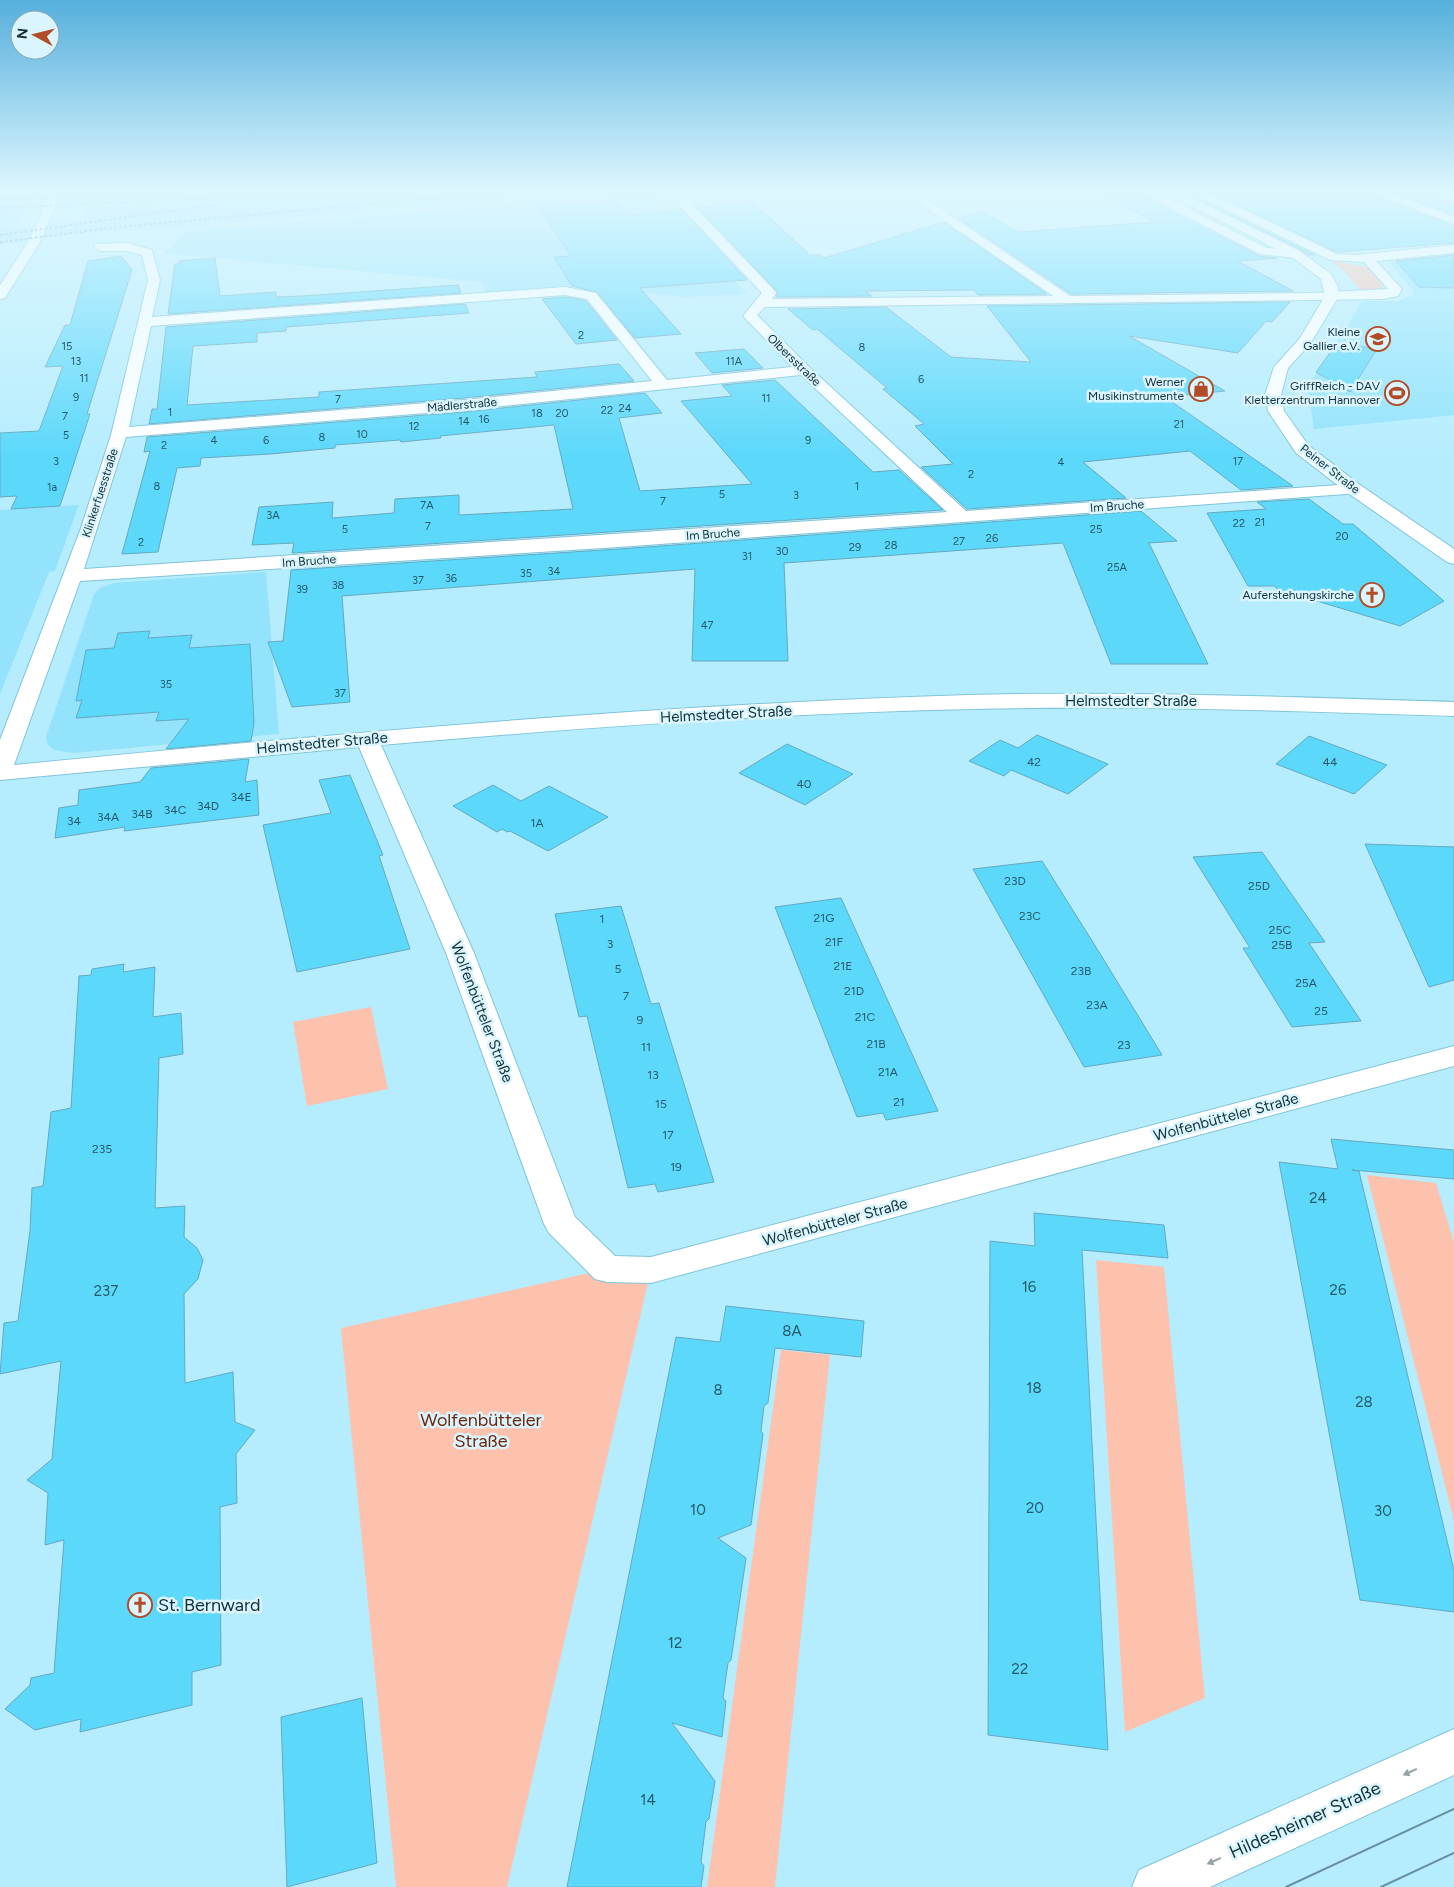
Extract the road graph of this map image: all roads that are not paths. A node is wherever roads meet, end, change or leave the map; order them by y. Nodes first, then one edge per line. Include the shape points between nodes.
1 (10, 279) edge
2 (154, 279) edge
3 (755, 279) edge
4 (1037, 279) edge
5 (1327, 279) edge
6 (1386, 279) edge
7 (0, 295) edge
8 (1332, 296) junction
9 (1066, 299) junction
10 (764, 303) junction
11 (144, 322) junction
12 (804, 370) junction
13 (664, 386) junction
14 (120, 433) junction
15 (1354, 489) junction
16 (961, 516) junction
17 (1454, 558) edge
18 (72, 576) junction
19 (1454, 709) edge
20 (367, 739) junction
21 (0, 772) edge
22 (1454, 1056) edge
23 (1454, 1752) edge
24 (1156, 1887) edge

1 - 7 main road
2 - 11 main road, Klinkerfuesstraße
3 - 10 main road via 769,293
4 - 9 main road
5 - 8 main road
6 - 8 main road via 1395,289 1383,295
8 - 9 main road
8 - 15 main road, Peiner Straße via 1305,341 1281,367 1273,395 1276,411 1302,449
9 - 10 main road
10 - 12 main road, Olbersstraße via 750,316
11 - 13 main road via 564,291 591,296
11 - 14 main road, Klinkerfuesstraße
12 - 13 main road, Mädlerstraße
12 - 16 main road, Olbersstraße
13 - 14 main road, Mädlerstraße
14 - 18 main road, Klinkerfuesstraße
15 - 16 main road, Im Bruche
15 - 17 main road, Peiner Straße
16 - 18 main road, Im Bruche
18 - 21 main road, Klinkerfuesstraße
19 - 20 main road, Helmstedter Straße via 1180,701 973,702 746,712
20 - 21 main road, Helmstedter Straße
20 - 22 main road, Wolfenbütteler Straße via 460,952 561,1224 608,1269 651,1270
23 -> 24 main road, Hildesheimer Straße

